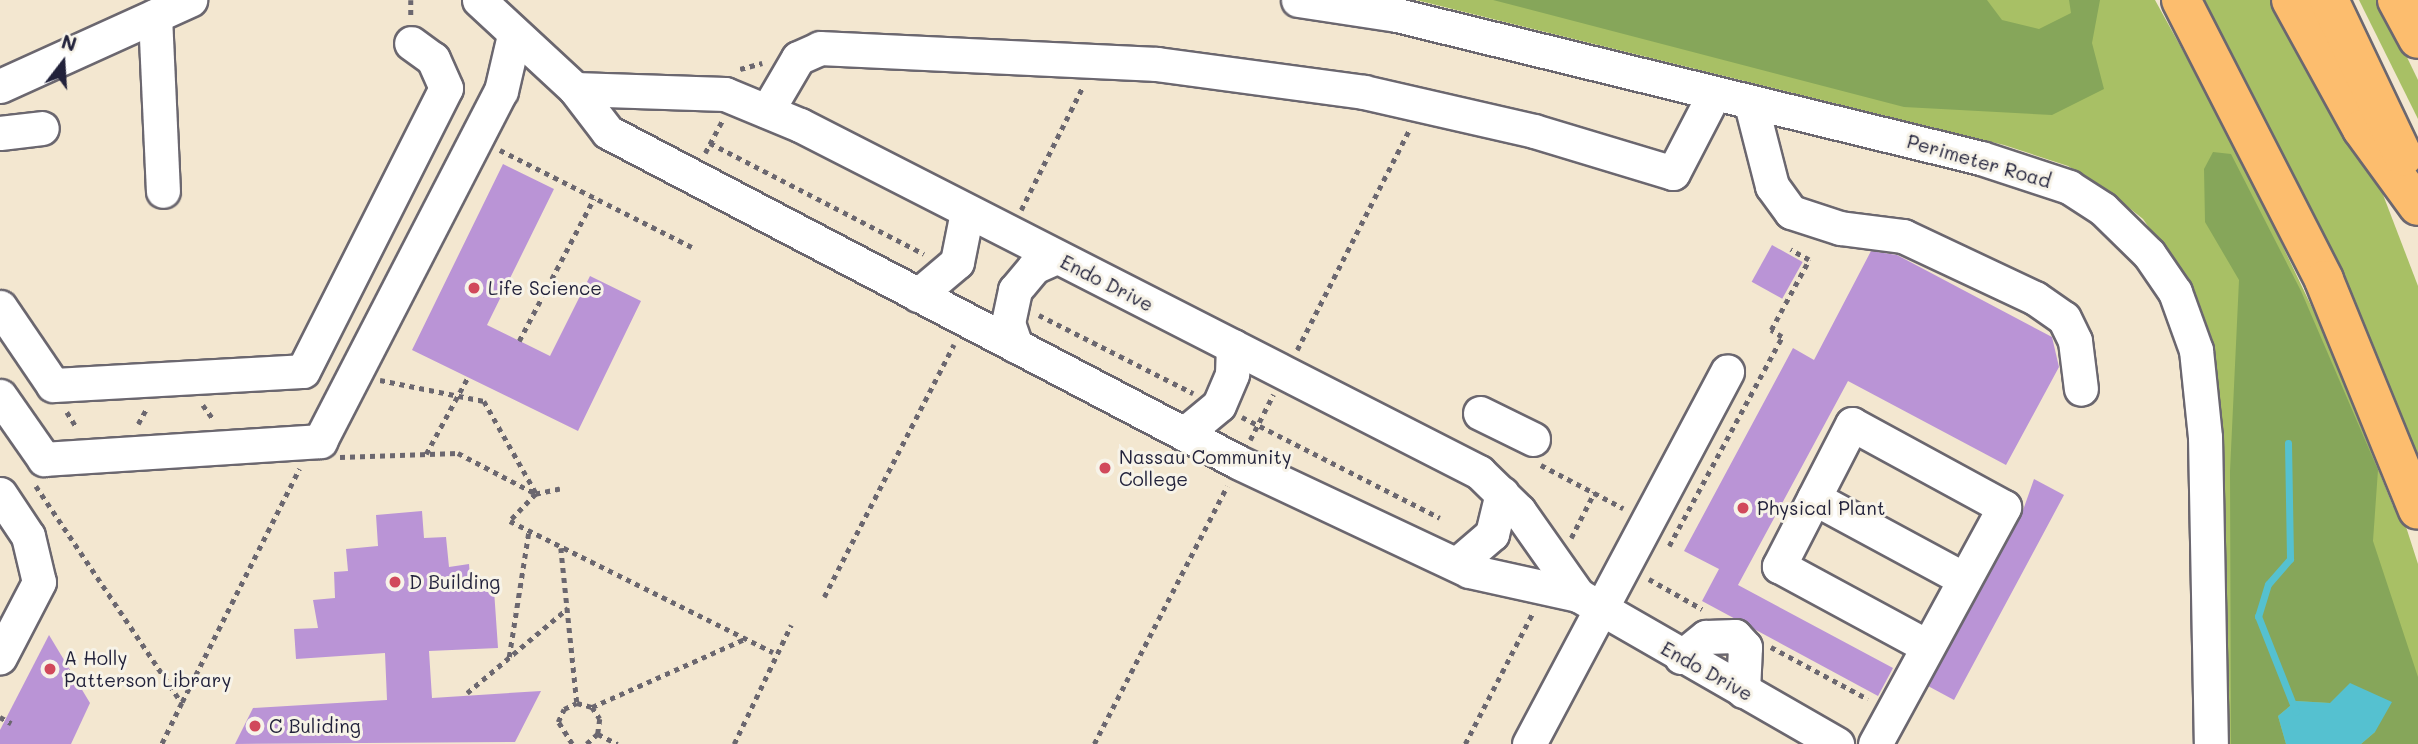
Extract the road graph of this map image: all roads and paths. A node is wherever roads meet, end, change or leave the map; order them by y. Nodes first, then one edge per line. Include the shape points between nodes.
1 (190, 0) edge
2 (479, 0) edge
3 (1298, 0) edge
4 (2181, 0) edge
5 (2291, 0) edge
6 (2329, 0) edge
7 (2398, 0) edge
8 (155, 16) junction
9 (514, 34) junction
10 (2418, 39) edge
11 (411, 43) dead end
12 (1096, 60) junction
13 (0, 86) edge
14 (575, 89) junction
15 (1714, 94) junction
16 (1751, 104) junction
17 (1422, 105) junction
18 (729, 107) dead end
19 (767, 111) junction
20 (42, 128) dead end
21 (0, 133) edge
22 (710, 143) junction
23 (490, 145) dead end
24 (703, 157) dead end
25 (2418, 189) edge
26 (163, 191) dead end
27 (594, 198) junction
28 (2418, 206) edge
29 (967, 212) junction
30 (1019, 215) dead end
31 (692, 247) dead end
32 (928, 256) dead end
33 (1056, 257) junction
34 (918, 295) junction
35 (0, 307) edge
36 (1025, 308) dead end
37 (959, 334) dead end
38 (519, 341) dead end
39 (1016, 346) junction
40 (1233, 346) junction
41 (1294, 355) dead end
42 (1727, 372) dead end
43 (468, 377) dead end
44 (372, 378) dead end
45 (1277, 388) dead end
46 (2081, 389) dead end
47 (1197, 394) dead end
48 (458, 395) junction
49 (0, 397) edge
50 (198, 399) dead end
51 (150, 401) dead end
52 (63, 405) dead end
53 (1229, 410) dead end
54 (1480, 413) dead end
55 (225, 419) dead end
56 (127, 425) dead end
57 (1258, 425) junction
58 (90, 427) dead end
59 (1184, 434) junction
60 (1533, 439) joint
61 (1248, 443) dead end
62 (426, 455) junction
63 (329, 458) dead end
64 (304, 459) dead end
65 (29, 475) dead end
66 (1232, 476) dead end
67 (560, 489) dead end
68 (1502, 493) junction
69 (1594, 493) junction
70 (0, 494) edge
71 (536, 494) junction
72 (1814, 498) junction
73 (2418, 510) edge
74 (1440, 517) dead end
75 (1647, 521) junction
76 (529, 530) junction
77 (561, 547) junction
78 (1457, 565) junction
79 (1551, 577) junction
80 (1964, 579) junction
81 (824, 597) dead end
82 (1589, 602) junction
83 (568, 608) junction
84 (791, 625) dead end
85 (746, 639) junction
86 (1927, 646) junction
87 (774, 652) junction
88 (0, 657) edge
89 (1681, 657) junction
90 (509, 658) junction
91 (1742, 691) junction
92 (467, 693) dead end
93 (182, 702) junction
94 (578, 703) junction
95 (592, 707) junction
96 (0, 717) edge
97 (11, 723) dead end
98 (598, 734) junction
99 (568, 743) edge
100 (162, 744) edge
101 (587, 744) edge
102 (618, 744) edge
103 (734, 744) edge
104 (1094, 744) edge
105 (1465, 744) edge
106 (1529, 744) edge
107 (1837, 744) edge
108 (1875, 744) edge
109 (2211, 744) edge

1 - 8 street
2 - 9 street
3 - 15 street, Perimeter Road via 1397,15
4 - 73 highway via 2309,248
5 - 28 highway via 2362,129
6 - 25 highway
7 - 10 highway
8 - 13 street
8 - 26 street
9 - 14 street
9 - 49 street via 501,91 320,441 44,459
11 - 35 street via 433,59 446,88 303,371 52,385
12 - 17 street via 1364,92
12 - 19 street via 820,48 798,58
12 - 30 path
14 - 19 street, Endo Drive via 724,94
14 - 34 street via 608,132
15 - 16 street, Perimeter Road
15 - 17 street via 1673,173
16 - 46 street via 1772,186 1791,212 1840,228 1903,236 2035,298 2063,318 2075,341
16 - 109 street, Perimeter Road via 1980,158 2069,187 2150,254 2175,292 2196,350 2205,438
17 - 41 path
18 - 22 path
19 - 29 street, Endo Drive
20 - 21 street
22 - 24 path
22 - 32 path
23 - 27 path
27 - 31 path
27 - 38 path
29 - 33 street, Endo Drive
29 - 34 street via 957,262
33 - 39 street via 1034,267 1016,290 1008,323
33 - 40 street, Endo Drive
34 - 39 street
36 - 47 path
37 - 81 path
39 - 59 street
40 - 59 street via 1232,374 1219,405
40 - 68 street, Endo Drive via 1479,472
42 - 75 street
43 - 48 path
44 - 48 path
45 - 57 path
48 - 62 path
48 - 71 path via 484,401
50 - 55 path via 213,420
51 - 56 path via 139,424
52 - 58 path via 77,428
53 - 57 path
54 - 60 street
57 - 61 path
57 - 74 path
59 - 78 street
60 - 69 path via 1523,456
62 - 63 path
62 - 71 path via 458,453
64 - 93 path
65 - 93 path
66 - 104 path
67 - 71 path
68 - 78 street via 1492,534
68 - 79 street, Endo Drive
69 - 75 path
69 - 79 path
70 - 88 street via 29,536 38,582
71 - 76 path via 510,521
72 - 80 street
72 - 80 street via 1852,424 2004,507
72 - 86 street via 1779,566
75 - 82 street
76 - 77 path
76 - 90 path
77 - 83 path
77 - 85 path
78 - 79 street
79 - 82 street, Endo Drive
79 - 105 path
80 - 86 street
82 - 89 street, Endo Drive
82 - 106 street
83 - 90 path
83 - 94 path
84 - 87 path
85 - 87 path
85 - 95 path
86 - 108 street
87 - 103 path
89 - 91 street, Endo Drive
89 - 91 street via 1706,637 1735,636 1745,647
90 - 92 path
91 - 107 street, Endo Drive
93 - 100 path
94 - 95 path
94 - 99 path via 560,715 558,729
95 - 98 path via 600,719
96 - 97 path
98 - 101 path
98 - 102 path

